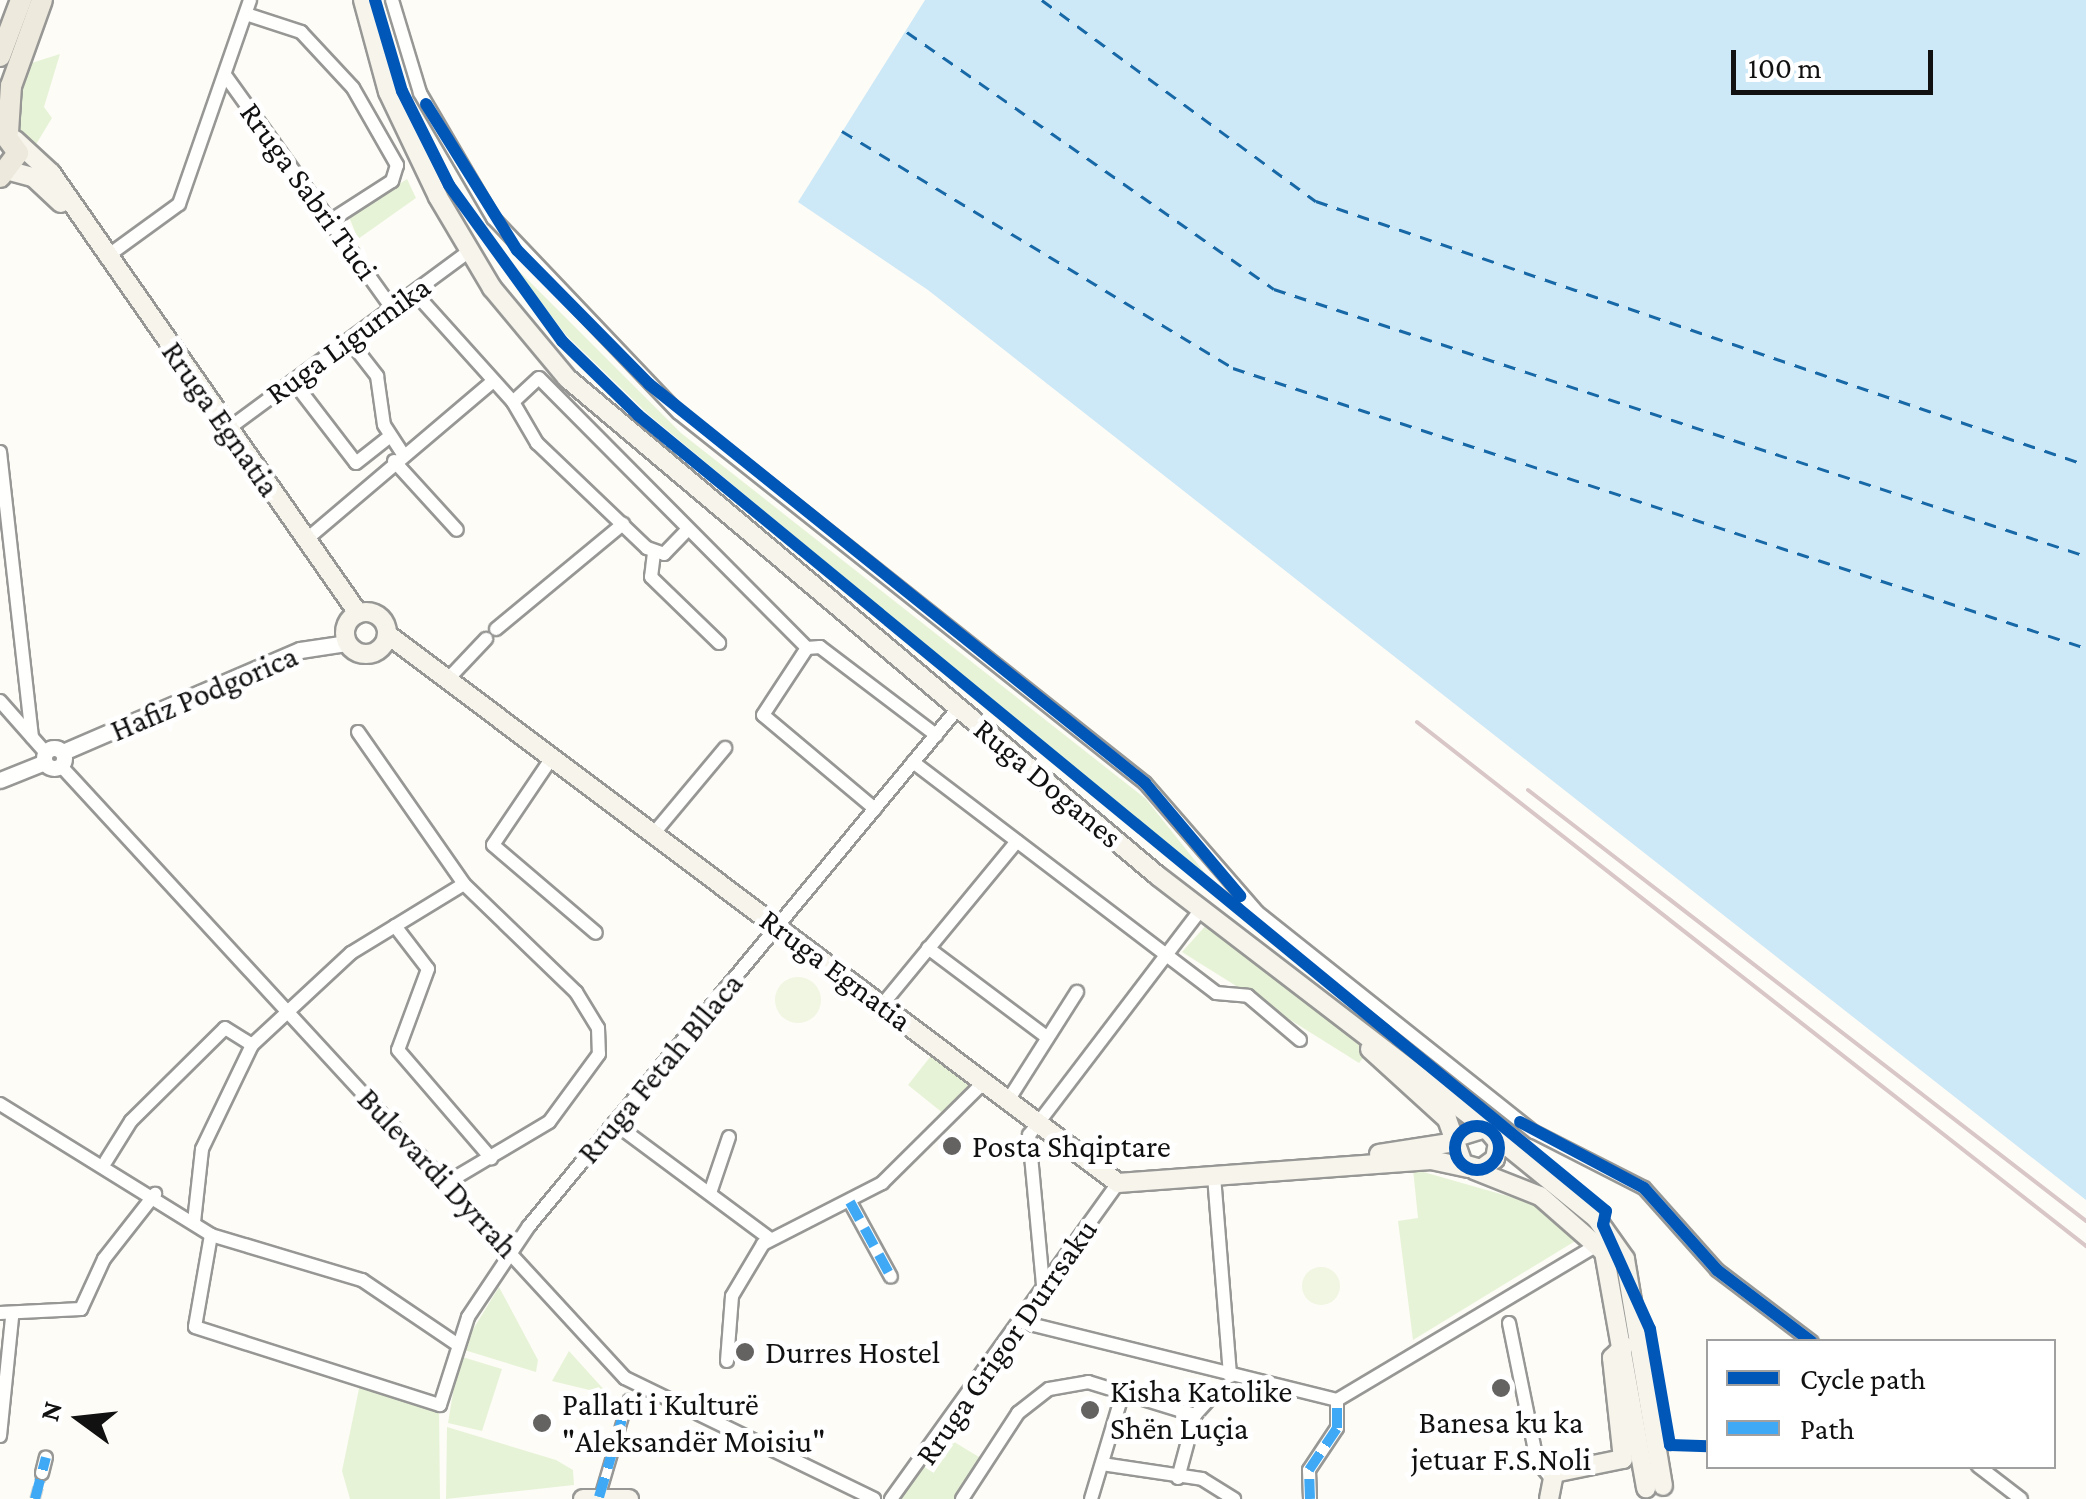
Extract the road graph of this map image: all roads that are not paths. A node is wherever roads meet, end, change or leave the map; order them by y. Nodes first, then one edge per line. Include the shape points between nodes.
1 (20, 0) edge
2 (42, 0) edge
3 (363, 0) edge
4 (392, 0) edge
5 (248, 7) edge
6 (0, 56) edge
7 (225, 75) junction
8 (8, 134) edge
9 (5, 174) edge
10 (330, 221) junction
11 (83, 225) junction
12 (468, 252) junction
13 (106, 257) junction
14 (415, 292) junction
15 (392, 308) junction
16 (349, 340) junction
17 (293, 381) junction
18 (493, 382) junction
19 (513, 402) junction
20 (228, 429) junction
21 (390, 437) junction
22 (0, 452) edge
23 (398, 457) junction
24 (623, 524) junction
25 (457, 530) dead end
26 (687, 530) junction
27 (307, 539) junction
28 (654, 552) junction
29 (358, 614) junction
30 (388, 634) junction
31 (347, 643) junction
32 (719, 643) dead end
33 (807, 648) junction
34 (449, 678) junction
35 (0, 701) edge
36 (958, 707) junction
37 (358, 732) dead end
38 (936, 735) junction
39 (32, 737) junction
40 (725, 748) dead end
41 (553, 756) junction
42 (54, 758) junction
43 (913, 762) junction
44 (0, 780) edge
45 (874, 808) junction
46 (654, 833) junction
47 (1016, 841) junction
48 (464, 884) junction
49 (1201, 909) junction
50 (395, 926) junction
51 (778, 926) junction
52 (596, 932) dead end
53 (928, 948) junction
54 (1166, 954) junction
55 (1077, 992) dead end
56 (882, 1005) junction
57 (288, 1010) junction
58 (1044, 1036) junction
59 (1360, 1037) junction
60 (1300, 1040) dead end
61 (252, 1045) junction
62 (984, 1082) junction
63 (1009, 1099) junction
64 (0, 1104) edge
65 (614, 1123) junction
66 (1039, 1123) junction
67 (1490, 1132) junction
68 (729, 1137) dead end
69 (1458, 1139) junction
70 (491, 1158) junction
71 (106, 1161) junction
72 (1325, 1166) junction
73 (1471, 1169) junction
74 (1214, 1176) junction
75 (448, 1182) junction
76 (1118, 1183) junction
77 (710, 1193) junction
78 (154, 1194) junction
79 (850, 1202) junction
80 (194, 1222) junction
81 (212, 1235) junction
82 (770, 1239) junction
83 (1599, 1244) junction
84 (512, 1253) junction
85 (891, 1277) dead end
86 (1043, 1286) junction
87 (6, 1316) edge
88 (1018, 1321) junction
89 (1509, 1323) dead end
90 (1808, 1339) edge
91 (456, 1344) junction
92 (1624, 1346) junction
93 (726, 1361) dead end
94 (1230, 1376) junction
95 (1122, 1392) junction
96 (1214, 1394) dead end
97 (628, 1399) dead end
98 (1337, 1400) junction
99 (1195, 1415) junction
100 (0, 1436) edge
101 (46, 1457) dead end
102 (1102, 1464) junction
103 (1982, 1469) edge
104 (42, 1473) tunnel mouth
105 (1550, 1477) junction
106 (1178, 1478) junction
107 (591, 1498) edge
108 (629, 1499) edge
109 (874, 1499) edge
110 (892, 1499) edge
111 (962, 1499) edge
112 (1091, 1499) edge
113 (1234, 1499) edge
114 (1310, 1499) edge
115 (1549, 1499) edge
116 (2021, 1499) edge

1 - 6 main road
2 - 8 main road via 10,86
3 - 12 main road, Ruga Doganes via 403,127
4 - 90 street via 420,92 494,218 679,413 1145,783 1257,912 1534,1132 1644,1188 1691,1246
5 - 7 street
5 - 10 street via 301,32 353,88 394,158 392,181
7 - 10 street, Rruga Sabri Tuci
7 - 13 street via 179,204
8 - 9 main road
8 - 11 main road, Rruga Egnatia via 37,154
9 - 11 main road, Rruga Egnatia via 33,176
10 - 15 street, Rruga Sabri Tuci
11 - 13 main road, Rruga Egnatia
12 - 14 street, Ruga Ligurnika
12 - 36 main road, Ruga Doganes via 540,348 617,426
13 - 20 main road, Rruga Egnatia
14 - 15 street, Ruga Ligurnika
14 - 18 street
15 - 16 street, Ruga Ligurnika
16 - 17 street, Ruga Ligurnika
16 - 21 street via 377,376
17 - 20 street, Ruga Ligurnika
17 - 21 street via 356,463
18 - 19 street
18 - 23 street
19 - 24 street via 537,443
19 - 26 street via 539,378
20 - 27 main road, Rruga Egnatia
21 - 23 street
22 - 39 street
23 - 25 street
23 - 27 street
24 - 28 street
24 - 34 street via 540,588
26 - 28 street via 664,554
26 - 33 street
27 - 29 main road, Rruga Egnatia
28 - 32 street via 651,576
29 - 30 main road, Rruga Egnatia via 378,616
29 - 31 main road
30 - 31 main road via 370,654
30 - 34 main road, Rruga Egnatia
31 - 42 street, Hafiz Podgorica via 300,650
33 - 38 street via 820,647
33 - 45 street via 762,715
34 - 41 main road, Rruga Egnatia
35 - 39 street, Bulevardi Dyrrah
36 - 38 street, Rruga Fetah Bllaca
36 - 49 main road, Ruga Doganes
37 - 48 street
38 - 43 street, Rruga Fetah Bllaca
39 - 42 street, Bulevardi Dyrrah
40 - 46 street
41 - 46 main road, Rruga Egnatia
41 - 52 street via 493,845
42 - 44 street, Hafiz Podgorica
42 - 57 street, Bulevardi Dyrrah
43 - 45 street, Rruga Fetah Bllaca
43 - 47 street
45 - 51 street, Rruga Fetah Bllaca
46 - 51 main road, Rruga Egnatia
47 - 53 street
47 - 54 street
48 - 50 street
48 - 70 street via 587,1004 600,1048 550,1122
49 - 54 street
49 - 59 main road, Ruga Doganes
50 - 57 street
50 - 70 street via 428,969 398,1050
51 - 56 main road, Rruga Egnatia
51 - 65 street, Rruga Fetah Bllaca
53 - 56 street
53 - 58 street
54 - 60 street via 1222,996 1248,996
54 - 66 street
55 - 58 street
56 - 62 main road, Rruga Egnatia
57 - 61 street
57 - 75 street, Bulevardi Dyrrah
58 - 63 street
59 - 67 main road
59 - 69 main road
61 - 71 street via 225,1028 138,1113
61 - 80 street via 202,1149
62 - 63 main road, Rruga Egnatia
62 - 79 street via 897,1170
63 - 66 main road, Rruga Egnatia
64 - 71 street
65 - 77 street
65 - 84 street, Rruga Fetah Bllaca
66 - 76 main road, Rruga Egnatia
66 - 86 street via 1028,1148
67 - 69 main road
67 - 73 main road via 1496,1160
67 - 92 main road via 1604,1225 1625,1259 1654,1487
68 - 77 street
69 - 72 main road
69 - 73 main road
70 - 75 street
71 - 78 street
72 - 73 main road via 1431,1160
72 - 74 main road
73 - 83 main road via 1532,1191
74 - 76 main road
74 - 94 street
75 - 84 street, Bulevardi Dyrrah
76 - 86 street, Rruga Grigor Durrsaku
77 - 82 street
78 - 80 street
78 - 87 street via 115,1242 81,1309
79 - 82 street
79 - 85 street
80 - 81 street
81 - 91 street via 362,1280
81 - 91 street, Rruga Fetah Bllaca via 194,1327 440,1405
82 - 93 street via 732,1296
83 - 92 main road
83 - 98 street
84 - 91 street, Rruga Fetah Bllaca
84 - 109 street, Bulevardi Dyrrah via 644,1394
86 - 88 street, Rruga Grigor Durrsaku
87 - 100 street
88 - 94 street
88 - 110 street, Rruga Grigor Durrsaku
89 - 105 street via 1537,1461
92 - 105 main road via 1612,1358 1623,1459
94 - 98 street
95 - 99 street
95 - 102 street
95 - 111 street via 1073,1382 1036,1396
96 - 99 street
97 - 107 street
98 - 114 street via 1337,1428 1309,1470
99 - 106 street
101 - 104 street
102 - 106 street
102 - 112 street
103 - 116 street
105 - 115 main road
106 - 113 street via 1202,1479
107 - 108 main road

